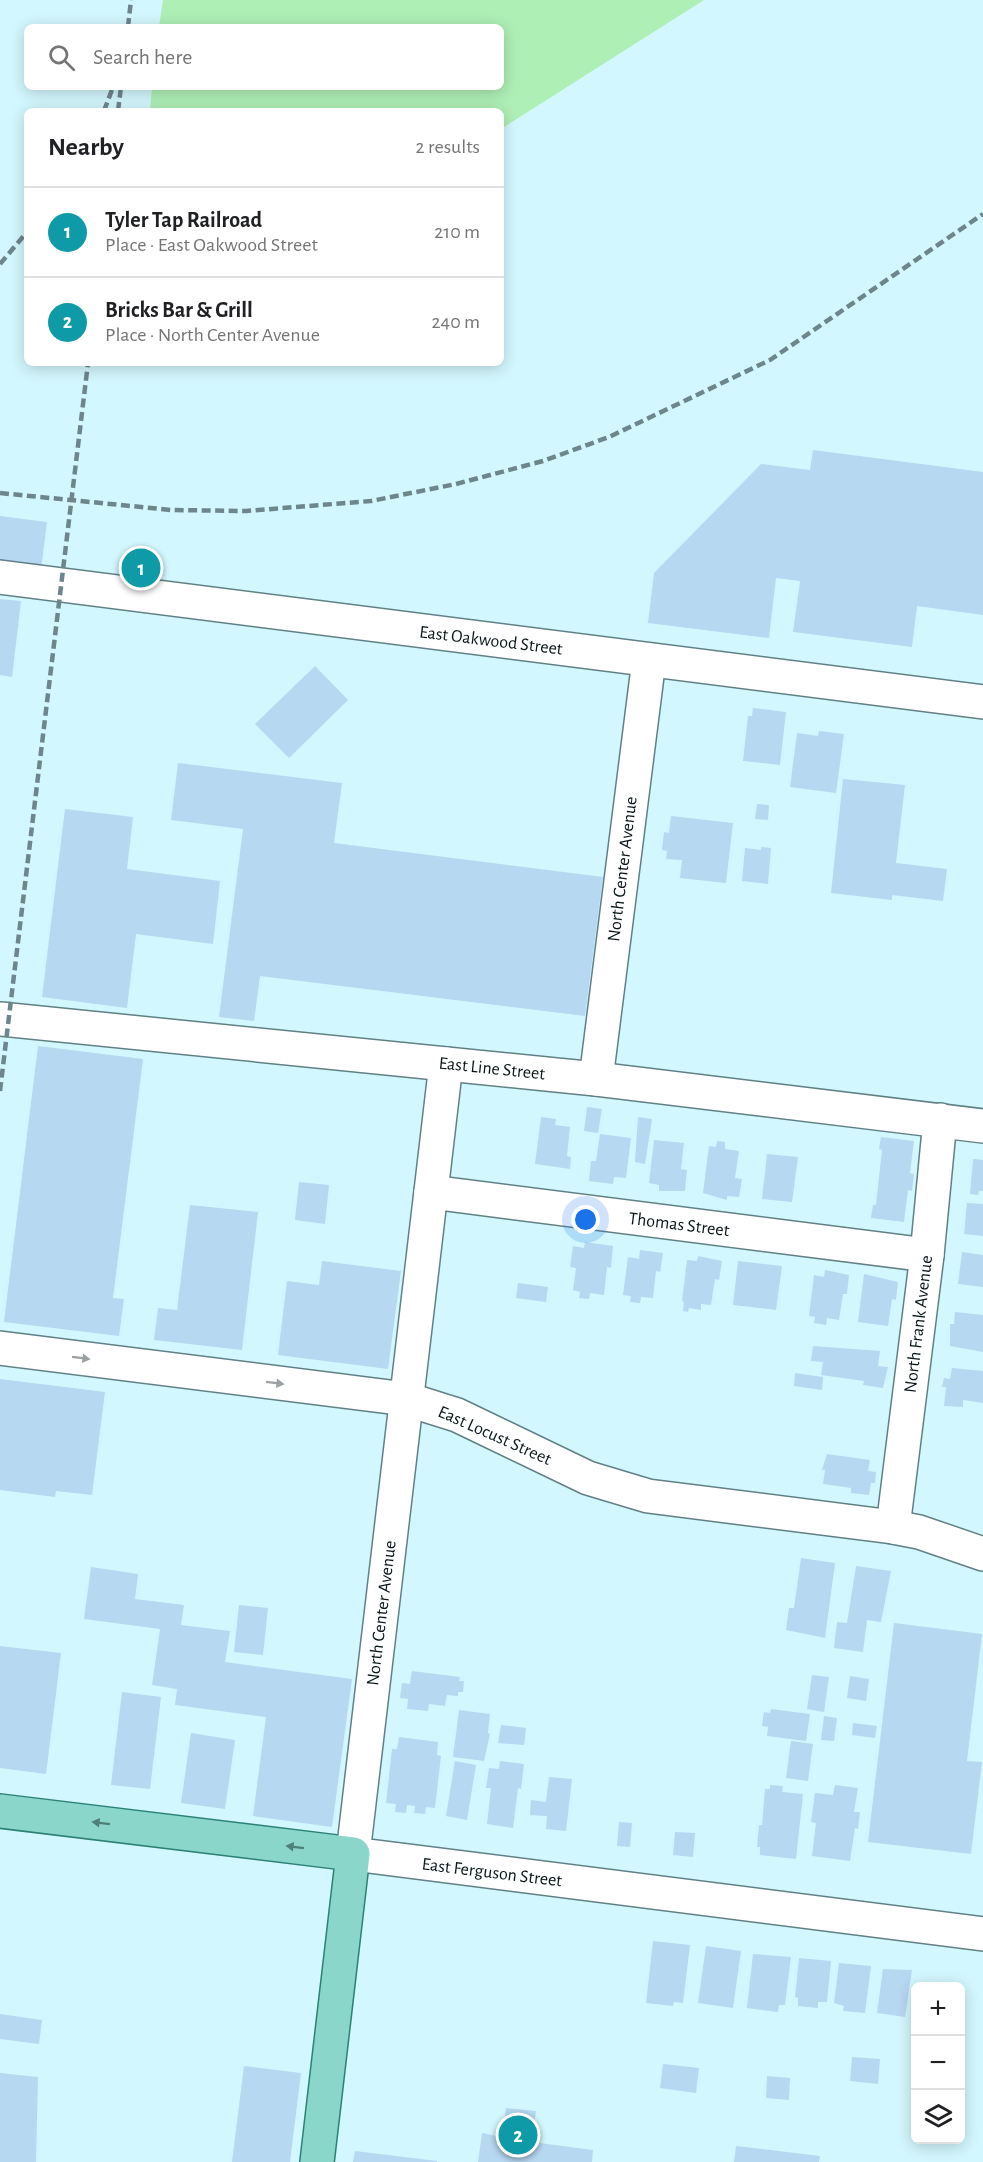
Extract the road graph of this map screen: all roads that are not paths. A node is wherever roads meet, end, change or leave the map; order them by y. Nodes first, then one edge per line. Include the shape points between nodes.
1 (0, 577) edge
2 (649, 660) junction
3 (983, 702) edge
4 (0, 1019) edge
5 (446, 1064) junction
6 (596, 1078) junction
7 (940, 1120) junction
8 (983, 1126) edge
9 (431, 1192) junction
10 (927, 1255) junction
11 (0, 1348) edge
12 (406, 1399) junction
13 (893, 1527) junction
14 (983, 1554) edge
15 (0, 1811) edge
16 (353, 1854) junction
17 (983, 1934) edge
18 (317, 2162) edge

1 - 2 street, East Oakwood Street
2 - 3 street, East Oakwood Street
2 - 6 street, North Center Avenue
4 - 5 street, East Line Street
5 - 6 street, East Line Street
5 - 9 street, North Center Avenue
6 - 7 street, East Line Street
7 - 8 street, East Line Street
7 - 10 street, North Frank Avenue
9 - 10 street, Thomas Street
9 - 12 street, North Center Avenue
10 - 13 street, North Frank Avenue
11 -> 12 street, East Locust Street
12 - 13 street, East Locust Street via 457,1415 616,1488 648,1496
12 - 16 street, North Center Avenue
13 - 14 street, East Locust Street
16 -> 15 main road, East Ferguson Street
16 - 17 street, East Ferguson Street
16 - 18 main road, North Center Avenue

